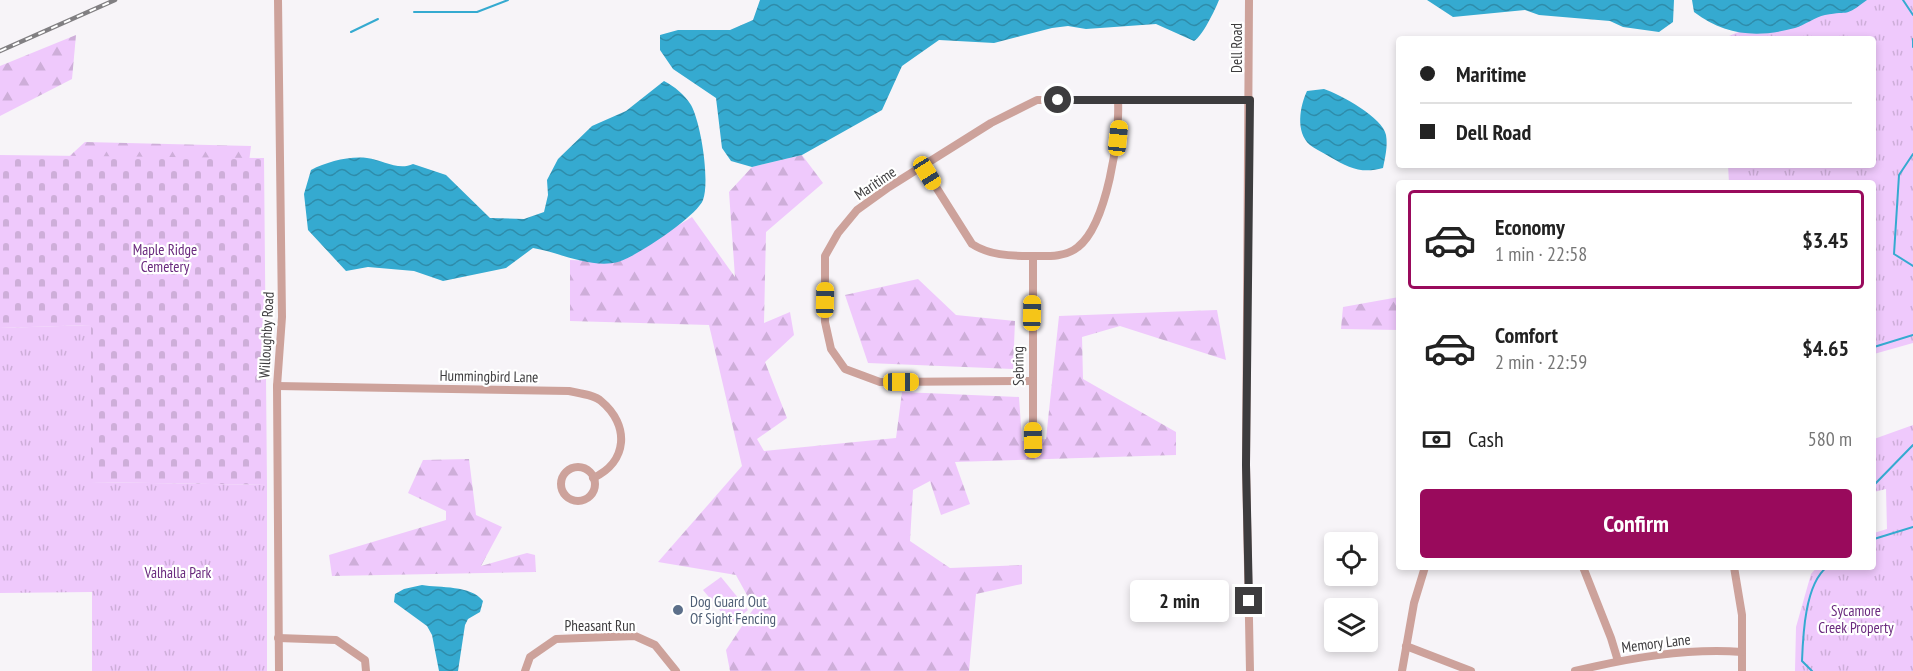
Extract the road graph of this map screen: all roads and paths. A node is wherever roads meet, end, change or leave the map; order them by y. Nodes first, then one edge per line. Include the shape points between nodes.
1 (278, 0) edge
2 (1249, 0) edge
3 (1118, 100) junction
4 (1250, 100) junction
5 (924, 168) junction
6 (1033, 256) junction
7 (1032, 381) junction
8 (277, 386) junction
9 (1033, 440) dead end
10 (593, 478) junction
11 (1424, 570) edge
12 (1585, 570) edge
13 (1734, 570) edge
14 (278, 638) junction
15 (1406, 646) junction
16 (1742, 652) junction
17 (1618, 661) junction
18 (279, 671) edge
19 (366, 671) edge
20 (525, 671) edge
21 (676, 671) edge
22 (1250, 671) edge
23 (1402, 671) edge
24 (1471, 671) edge
25 (1575, 671) edge
26 (1742, 671) edge

1 - 8 street, Willoughby Road via 282,317
2 - 4 street, Dell Road
3 - 4 street, Maritime
3 - 5 street, Maritime via 1037,100 991,123
3 - 6 street via 1116,155 1093,230 1077,248 1056,256
4 - 22 street, Dell Road via 1246,465
5 - 6 street via 972,244 997,254
5 - 7 street, Maritime via 857,210 825,256 825,322 831,349 845,369 879,382
6 - 7 street, Sebring
7 - 9 street, Sebring
8 - 10 street, Hummingbird Lane via 569,391 601,400 615,419 622,439 619,459 604,474
8 - 14 street, Willoughby Road
10 - 10 street, Hummingbird Lane via 586,470 575,468 566,473 561,488 567,497 583,501 591,494
11 - 15 street
12 - 17 street
13 - 16 street via 1742,615
14 - 18 street, Willoughby Road
14 - 19 street via 336,640 365,660
15 - 23 street
15 - 24 street
16 - 17 street, Memory Lane via 1692,652
16 - 26 street
17 - 25 street, Memory Lane
20 - 21 street, Pheasant Run via 530,657 556,639 635,636 656,645

